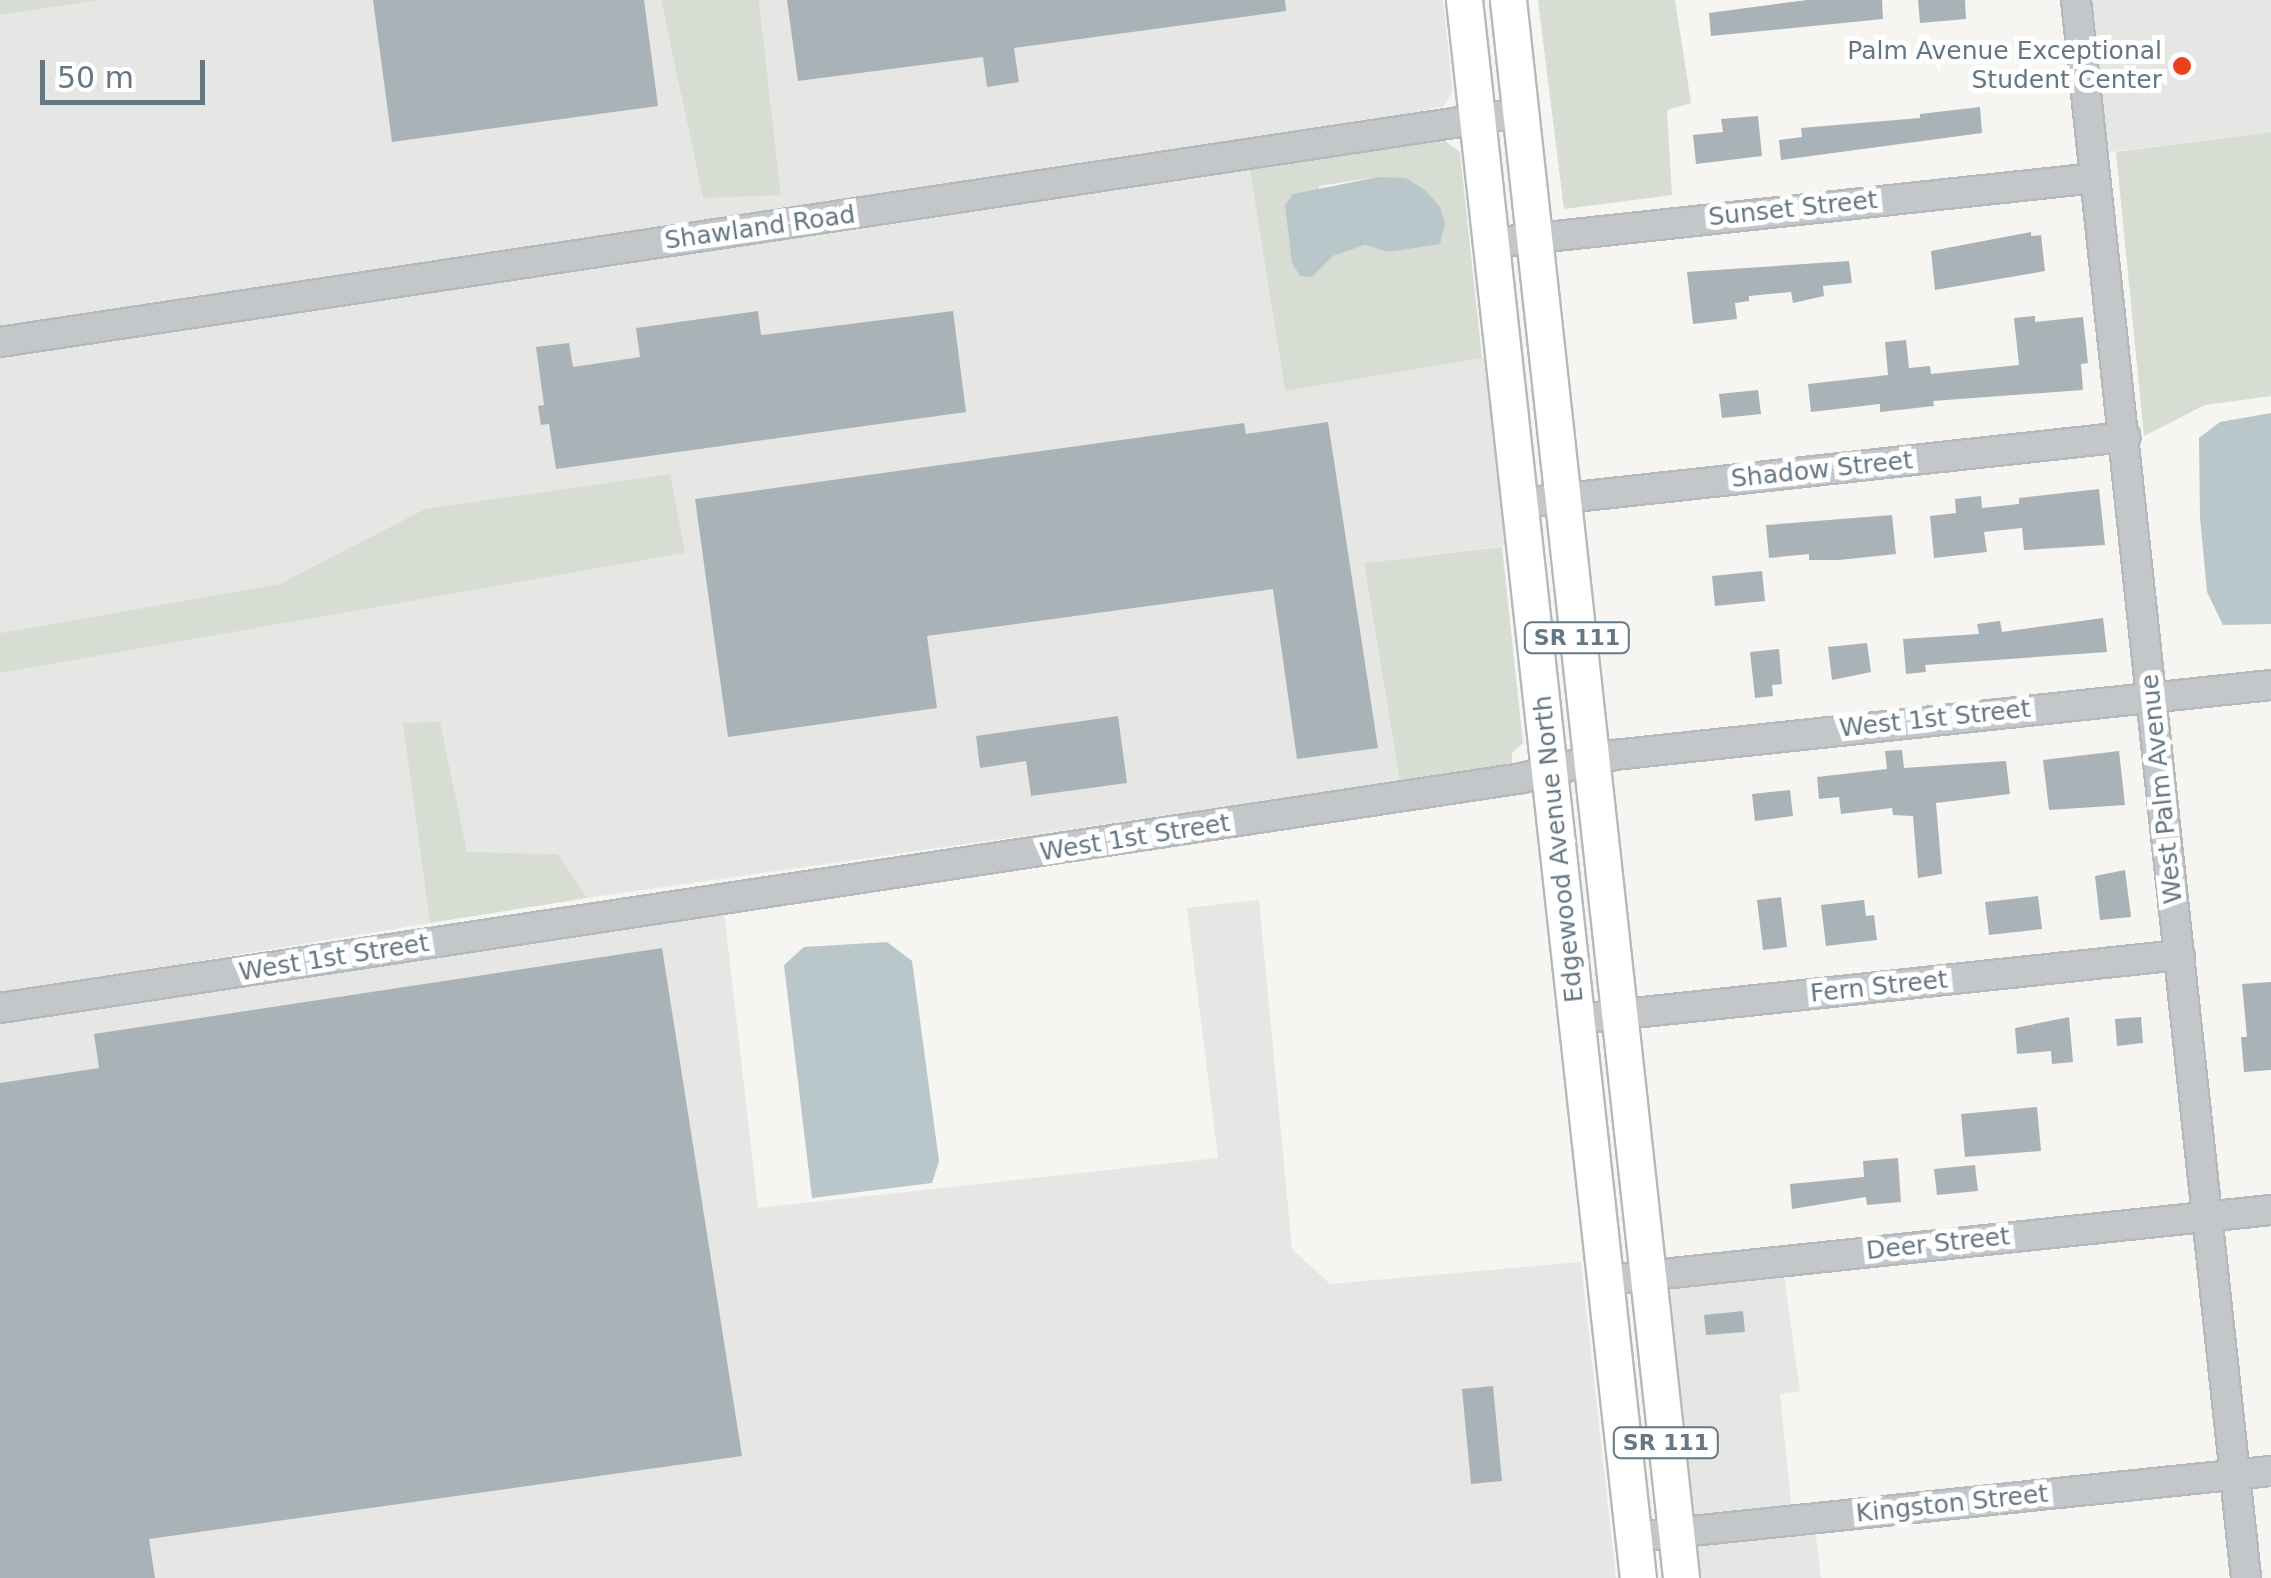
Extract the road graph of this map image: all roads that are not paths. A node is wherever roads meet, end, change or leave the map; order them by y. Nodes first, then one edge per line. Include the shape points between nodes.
1 (1464, 0) edge
2 (1508, 0) edge
3 (2076, 0) edge
4 (1520, 113) junction
5 (1478, 119) junction
6 (2094, 178) junction
7 (1534, 237) junction
8 (1491, 243) junction
9 (0, 342) edge
10 (2125, 437) junction
11 (1562, 498) junction
12 (1520, 503) junction
13 (2271, 685) edge
14 (2151, 696) junction
15 (1591, 762) junction
16 (1550, 773) junction
17 (2180, 955) junction
18 (0, 1008) edge
19 (1618, 1015) junction
20 (1578, 1018) junction
21 (2271, 1210) edge
22 (2207, 1216) junction
23 (1647, 1276) junction
24 (1606, 1280) junction
25 (2271, 1471) edge
26 (2235, 1475) junction
27 (1676, 1533) junction
28 (1634, 1538) junction
29 (1638, 1578) edge
30 (1681, 1578) edge
31 (2246, 1578) edge

1 - 5 main road, Edgewood Avenue North / SR 111
2 - 4 main road, Edgewood Avenue North / SR 111
3 - 6 street, West Palm Avenue
4 - 5 street, Shawland Road
4 - 7 main road, Edgewood Avenue North / SR 111
5 - 8 main road, Edgewood Avenue North / SR 111
5 - 9 street, Shawland Road
6 - 7 street, Sunset Street
6 - 10 street, West Palm Avenue
7 - 8 street, Sunset Street
7 - 11 main road, Edgewood Avenue North / SR 111
8 - 12 main road, Edgewood Avenue North / SR 111
10 - 11 street, Shadow Street
10 - 14 street, West Palm Avenue
11 - 12 street, Shadow Street
11 - 15 main road, Edgewood Avenue North / SR 111
12 - 16 main road, Edgewood Avenue North / SR 111
13 - 14 street, West 1st Street
14 - 15 street, West 1st Street via 1614,754
14 - 17 street, West Palm Avenue
15 - 16 street, West 1st Street
15 - 19 main road, Edgewood Avenue North / SR 111
16 - 18 street, West 1st Street
16 - 20 main road, Edgewood Avenue North / SR 111
17 - 19 street, Fern Street
17 - 22 street, West Palm Avenue
19 - 20 street, Fern Street
19 - 23 main road, Edgewood Avenue North / SR 111
20 - 24 main road, Edgewood Avenue North / SR 111
21 - 22 street, Deer Street
22 - 23 street, Deer Street
22 - 26 street, West Palm Avenue
23 - 24 street, Deer Street
23 - 27 main road, Edgewood Avenue North / SR 111
24 - 28 main road, Edgewood Avenue North / SR 111
25 - 26 street, Kingston Street
26 - 27 street, Kingston Street
26 - 31 street, West Palm Avenue
27 - 28 street, Kingston Street
27 - 30 main road, Edgewood Avenue North / SR 111
28 - 29 main road, Edgewood Avenue North / SR 111

